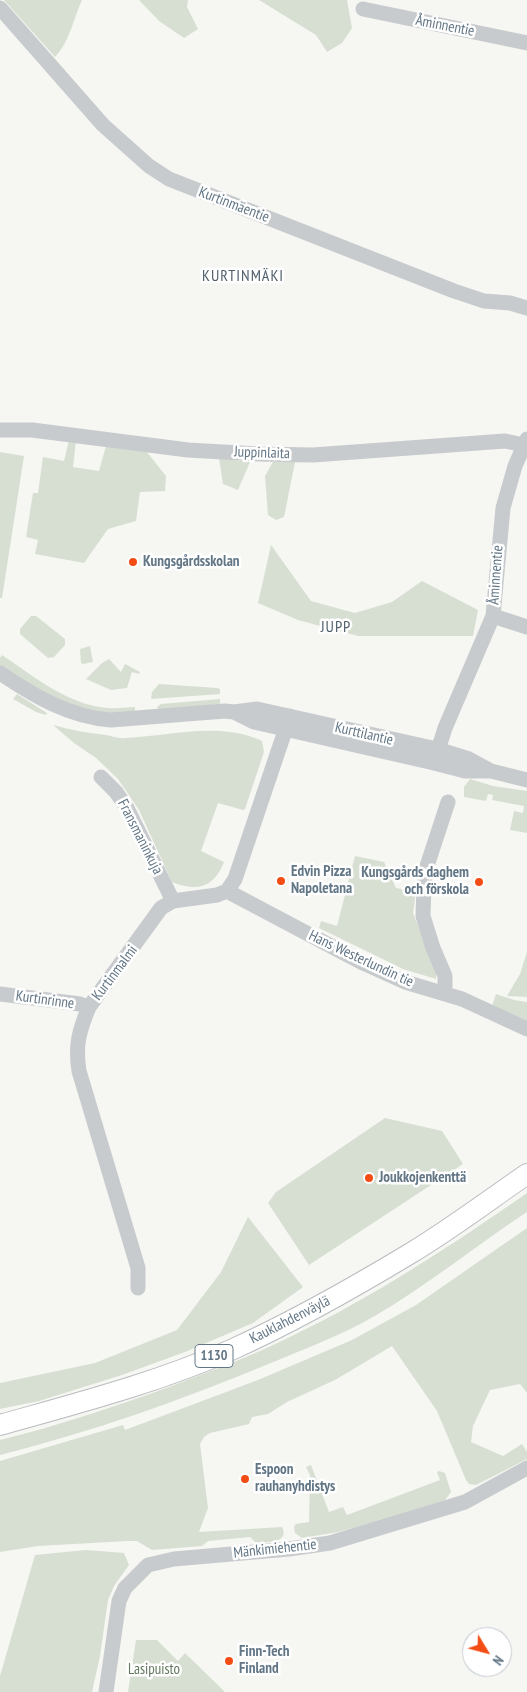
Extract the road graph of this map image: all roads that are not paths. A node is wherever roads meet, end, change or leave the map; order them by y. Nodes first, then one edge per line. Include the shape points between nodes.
1 (0, 8) edge
2 (363, 10) dead end
3 (527, 42) edge
4 (527, 308) edge
5 (0, 430) edge
6 (526, 442) edge
7 (494, 616) junction
8 (527, 627) edge
9 (0, 673) edge
10 (288, 723) junction
11 (436, 756) junction
12 (101, 777) dead end
13 (527, 780) edge
14 (448, 802) dead end
15 (227, 891) junction
16 (173, 901) junction
17 (442, 993) junction
18 (0, 994) edge
19 (89, 1007) junction
20 (527, 1029) edge
21 (527, 1174) edge
22 (138, 1288) dead end
23 (0, 1425) edge
24 (527, 1468) edge
25 (106, 1692) edge

1 - 4 street, Kurtinmäentie via 103,125 164,177 454,291 484,301
2 - 3 street, Åminnentie
5 - 6 street, Juppinlaita via 32,430 188,450 258,454 313,455
6 - 7 street, Åminnentie via 503,508
7 - 8 street
7 - 11 street, Åminnentie
9 - 10 street, Kurttilantie via 52,705 93,718 111,720 257,710
10 - 11 street, Kurttilantie
10 - 15 street via 235,879
11 - 13 street, Kurttilantie via 469,759 491,771
12 - 16 street, Fransmaninkuja via 127,808
14 - 17 street via 427,866 423,916 445,976
15 - 16 street
15 - 17 street, Hans Westerlundin tie via 363,963 405,982
16 - 19 street, Kurtinmalmi via 162,908
17 - 20 street, Hans Westerlundin tie
18 - 19 street, Kurtinrinne
19 - 22 street, Kurtinmalmi via 78,1039 79,1070 138,1268
21 - 23 main road, Kauklahdenväylä / 1130 via 412,1252 299,1318 170,1374
24 - 25 street, Mänkimiehentie via 465,1502 330,1543 174,1559 148,1565 125,1588 119,1601

